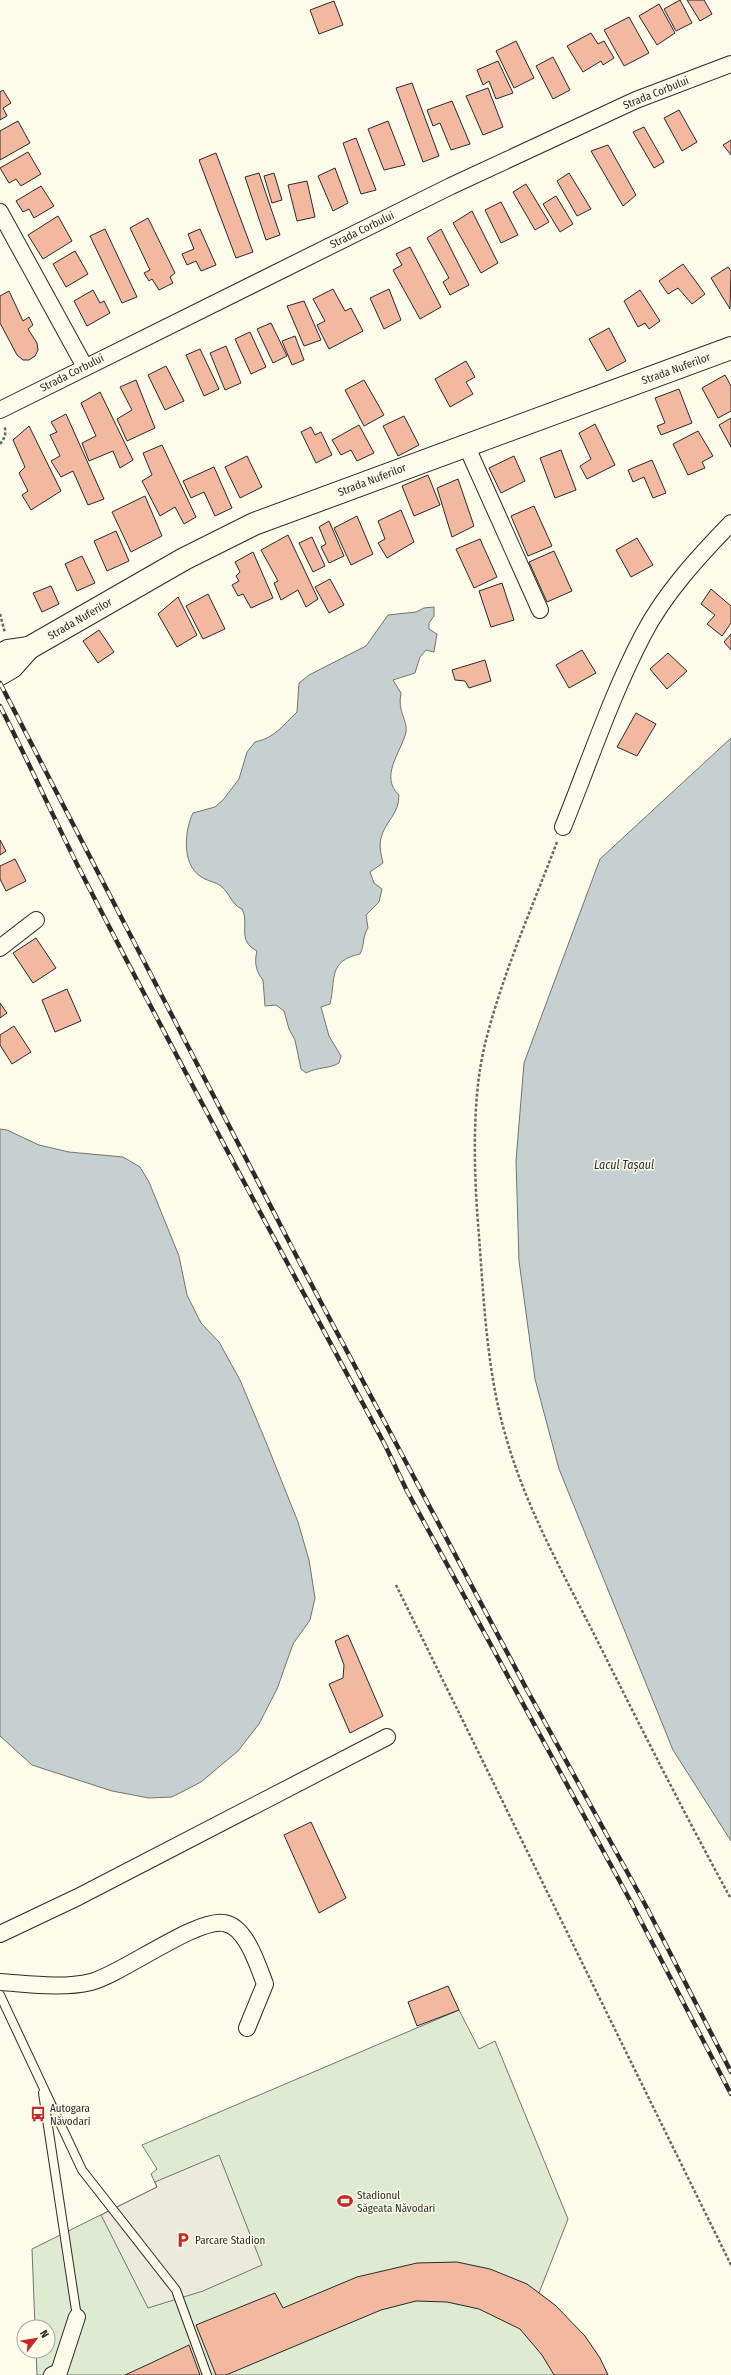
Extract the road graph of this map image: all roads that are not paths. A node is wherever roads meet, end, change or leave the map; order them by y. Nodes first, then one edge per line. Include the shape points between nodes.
1 (731, 64) edge
2 (0, 212) edge
3 (731, 348) edge
4 (85, 366) junction
5 (0, 410) edge
6 (466, 445) junction
7 (731, 523) edge
8 (540, 610) dead end
9 (28, 648) junction
10 (0, 656) edge
11 (0, 674) edge
12 (563, 827) road end
13 (36, 920) dead end
14 (0, 948) edge
15 (387, 1736) dead end
16 (0, 1934) edge
17 (0, 1982) edge
18 (0, 1995) edge
19 (247, 2028) dead end
20 (42, 2084) junction
21 (77, 2317) joint
22 (52, 2375) edge
23 (207, 2375) edge

1 - 4 street, Strada Corbului via 636,100 451,186
2 - 4 street
3 - 6 street, Strada Nuferilor
4 - 5 street, Strada Corbului
6 - 8 street
6 - 9 street, Strada Nuferilor via 254,524 184,559
7 - 12 street via 663,602 643,634
9 - 10 street, Strada Nuferilor via 8,651
9 - 11 street, Strada Nuferilor via 12,667
13 - 14 street
15 - 16 street via 78,1897
17 - 19 street via 69,1985 92,1982 186,1934 210,1924 225,1922 238,1931 248,1945 265,1984
18 - 20 lane
20 - 21 lane
20 - 23 lane via 82,2170 176,2290
21 - 22 street via 59,2372

